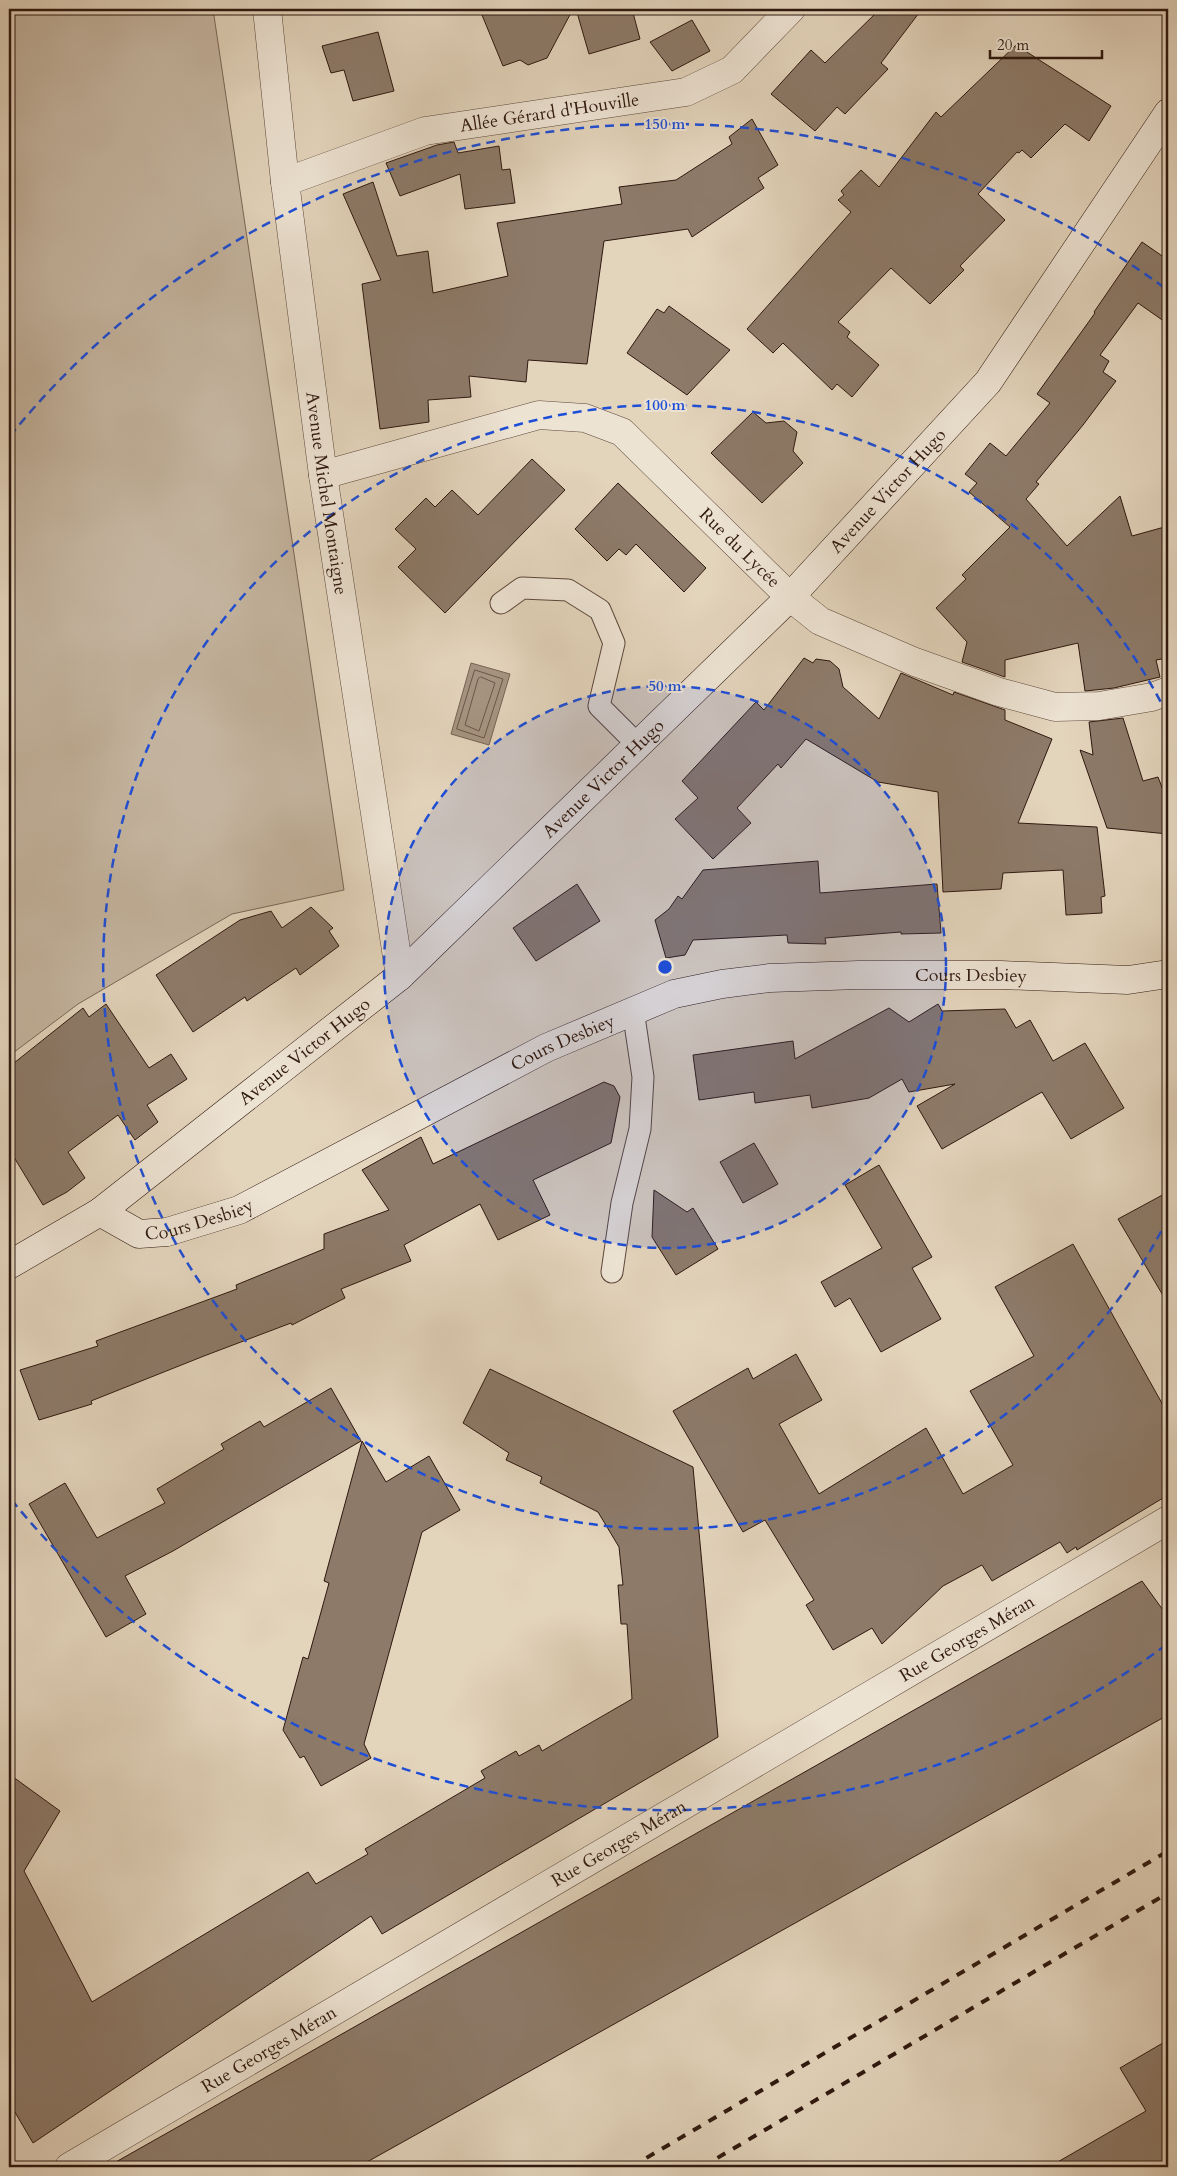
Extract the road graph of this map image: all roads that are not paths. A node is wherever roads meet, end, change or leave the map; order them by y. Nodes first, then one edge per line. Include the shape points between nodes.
1 (267, 9) edge
2 (791, 9) edge
3 (1168, 113) edge
4 (285, 182) junction
5 (323, 475) junction
6 (790, 597) junction
7 (501, 603) dead end
8 (1168, 691) edge
9 (637, 744) junction
10 (1168, 974) edge
11 (400, 976) junction
12 (633, 1010) junction
13 (100, 1212) junction
14 (9, 1265) edge
15 (612, 1272) dead end
16 (1168, 1520) edge
17 (69, 2167) edge

1 - 4 street, Avenue Michel Montaigne
2 - 4 street, Allée Gérard d'Houville via 732,70 686,92 425,131
3 - 6 street, Avenue Victor Hugo via 988,382
4 - 5 street, Avenue Michel Montaigne
5 - 6 street, Rue du Lycée via 540,415 586,418 622,432
5 - 11 street, Avenue Michel Montaigne
6 - 8 street, Rue du Lycée via 820,621 915,662 999,692 1055,707 1099,706
6 - 9 street, Avenue Victor Hugo
7 - 9 lane via 522,588 568,590 600,610 614,643 599,706
9 - 11 street, Avenue Victor Hugo
10 - 12 street, Cours Desbiey via 1128,980 1000,975 770,978 674,994
11 - 13 street, Avenue Victor Hugo
12 - 13 street, Cours Desbiey via 546,1048 239,1210 167,1232 140,1234
12 - 15 lane via 643,1078 640,1129 622,1203
13 - 14 street
16 - 17 street, Rue Georges Méran

